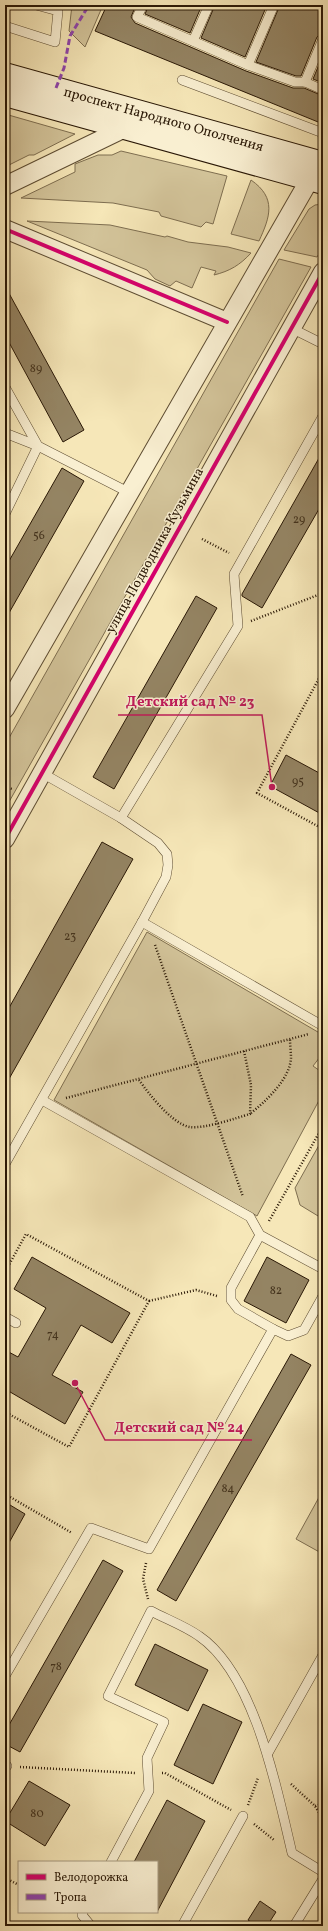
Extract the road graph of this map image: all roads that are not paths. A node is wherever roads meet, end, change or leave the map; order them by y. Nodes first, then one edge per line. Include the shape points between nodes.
1 (36, 5) edge
2 (142, 5) edge
3 (208, 5) edge
4 (274, 5) edge
5 (5, 26) edge
6 (323, 39) edge
7 (193, 41) junction
8 (248, 65) junction
9 (5, 74) edge
10 (182, 80) dead end
11 (305, 82) junction
12 (323, 90) edge
13 (5, 95) edge
14 (125, 128) junction
15 (323, 133) edge
16 (320, 172) edge
17 (5, 186) edge
18 (5, 228) edge
19 (323, 272) edge
20 (227, 322) junction
21 (291, 328) junction
22 (323, 344) edge
23 (5, 387) edge
24 (323, 416) edge
25 (5, 433) edge
26 (38, 446) junction
27 (128, 492) junction
28 (5, 514) edge
29 (5, 709) edge
30 (42, 773) junction
31 (122, 818) junction
32 (5, 839) edge
33 (145, 924) junction
34 (320, 1029) edge
35 (44, 1101) junction
36 (5, 1164) edge
37 (260, 1235) junction
38 (323, 1269) edge
39 (323, 1296) edge
40 (5, 1317) edge
41 (16, 1323) dead end
42 (273, 1329) junction
43 (323, 1655) edge
44 (5, 1676) edge
45 (268, 1753) junction
46 (243, 1816) road end
47 (111, 1861) edge
48 (323, 1872) edge
49 (323, 1879) edge
50 (83, 1913) edge
51 (91, 1926) edge
52 (182, 1926) edge
53 (294, 1926) edge

1 - 5 lane via 58,11 55,42
2 - 7 lane via 137,17
3 - 7 lane
4 - 8 lane
6 - 11 lane
7 - 8 lane
8 - 11 lane via 295,82
9 - 16 main road, проспект Народного Ополчения
10 - 15 lane
11 - 12 lane
13 - 14 main road, проспект Народного Ополчения
14 - 16 main road, проспект Народного Ополчения
14 - 17 street
16 - 20 street
18 - 20 street
19 - 21 street, улица Подводника Кузьмина
20 - 27 street
21 - 22 lane
21 - 30 street, улица Подводника Кузьмина
23 - 26 lane
24 - 31 lane via 234,574 238,626
25 - 26 lane
26 - 27 lane
26 - 28 lane
27 - 29 street
30 - 31 lane
30 - 32 street, улица Подводника Кузьмина
31 - 33 lane via 158,843 167,854 166,877
33 - 34 lane
33 - 35 lane
35 - 36 lane
35 - 37 lane via 250,1217
37 - 38 lane
37 - 42 lane via 231,1288 231,1300 238,1309
39 - 42 lane via 304,1330 288,1336
40 - 41 lane
42 - 44 lane via 149,1549 91,1528
43 - 45 lane
45 - 47 lane via 241,1688 222,1657 200,1636 150,1611 108,1696 164,1722 147,1758 149,1791
45 - 48 lane via 292,1853
46 - 52 lane
49 - 53 lane
50 - 51 lane

